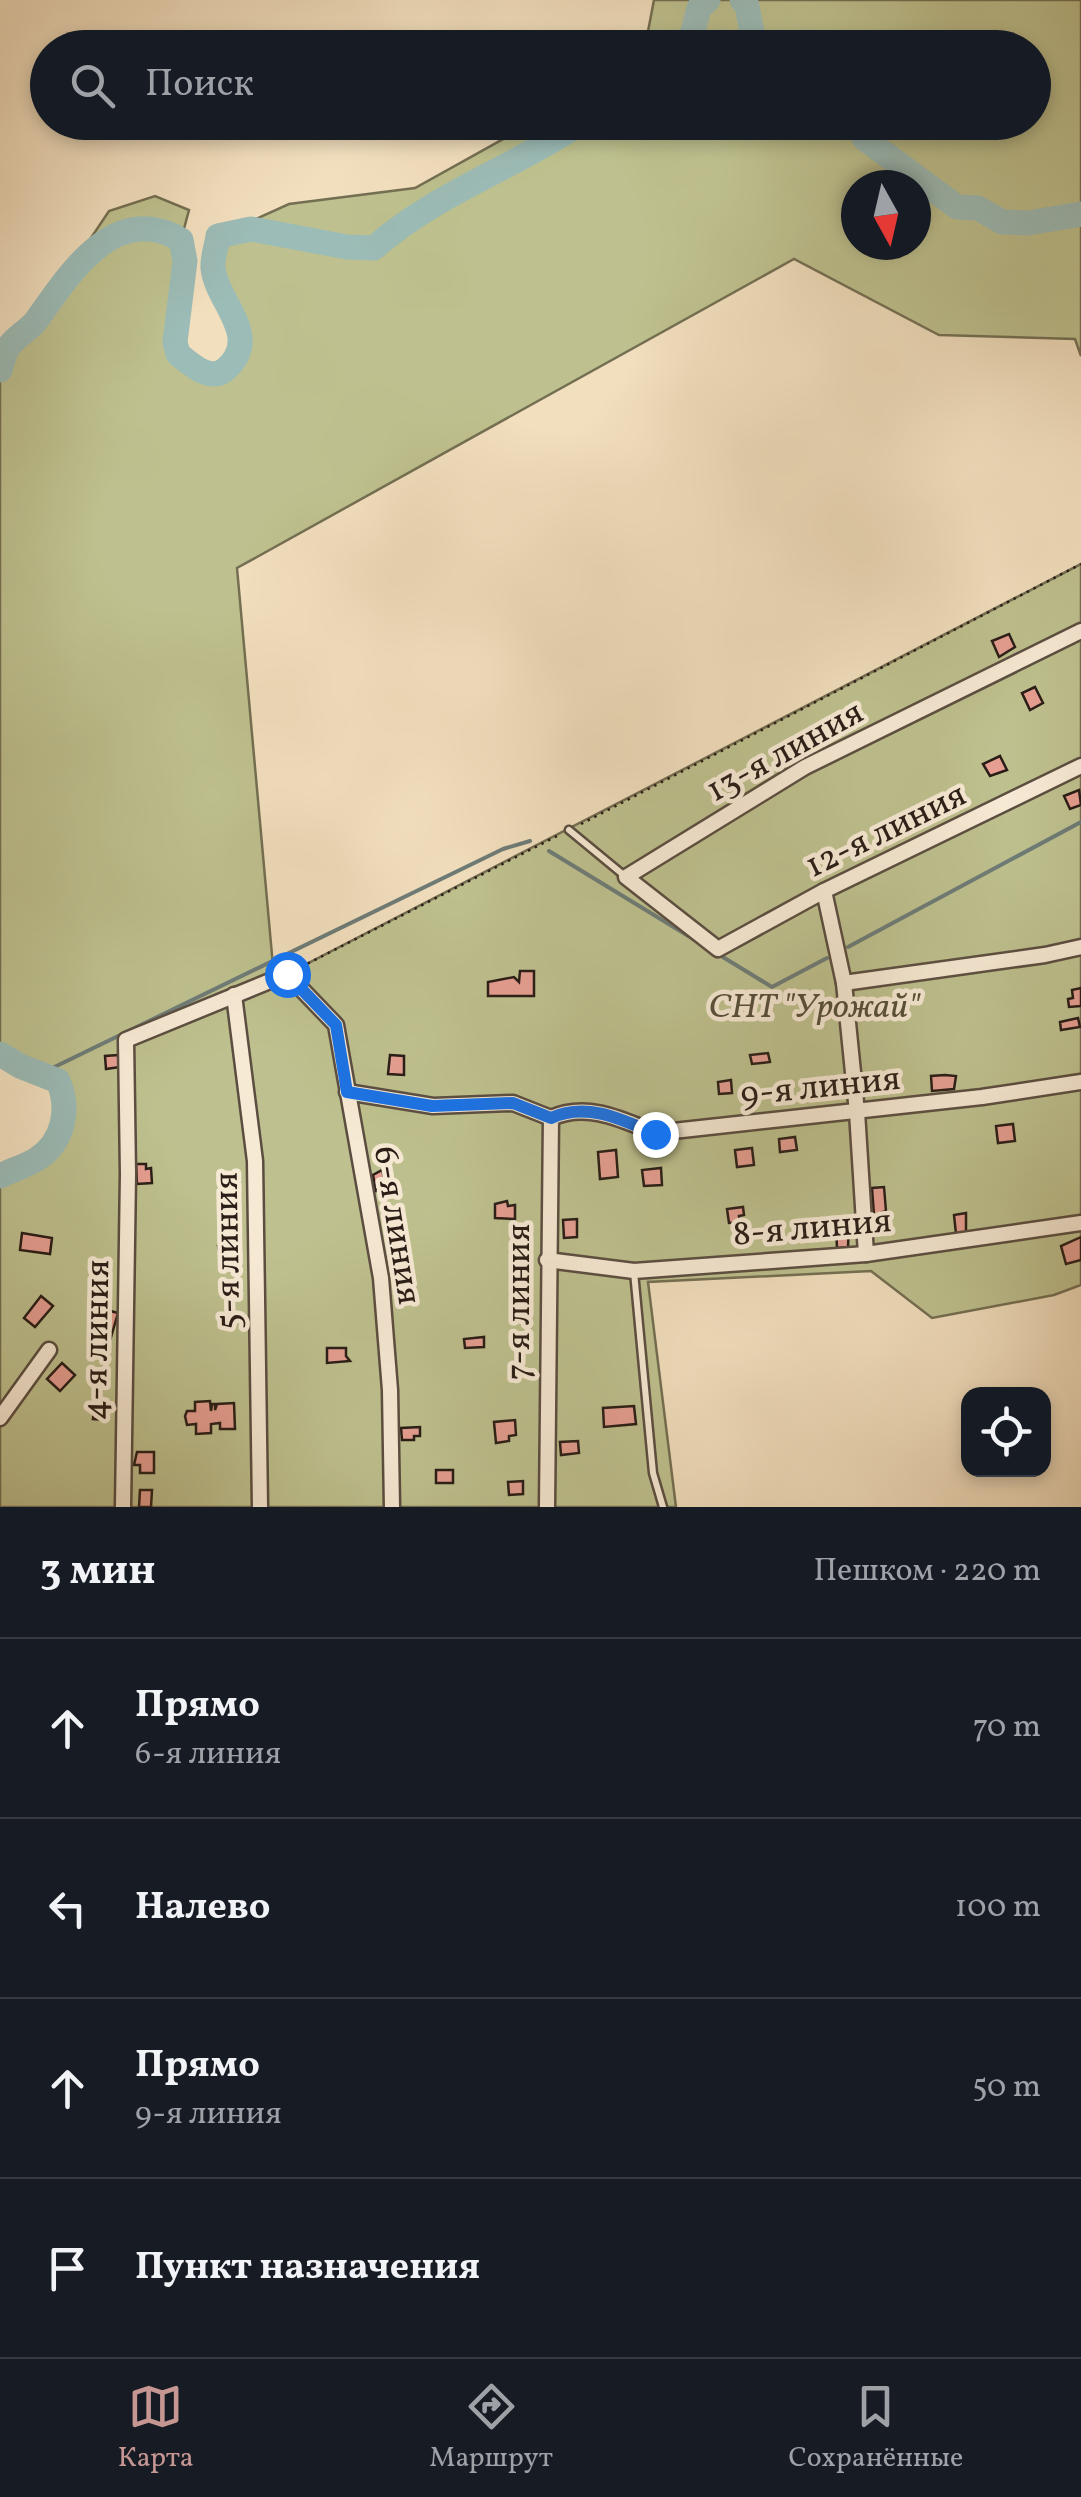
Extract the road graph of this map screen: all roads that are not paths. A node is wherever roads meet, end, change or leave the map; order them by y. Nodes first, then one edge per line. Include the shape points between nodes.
1 (1081, 631) edge
2 (1081, 766) edge
3 (569, 830) road end
4 (626, 877) junction
5 (824, 892) junction
6 (1081, 947) edge
7 (844, 983) junction
8 (234, 996) junction
9 (1081, 1082) edge
10 (347, 1092) junction
11 (857, 1112) junction
12 (551, 1118) junction
13 (1081, 1223) edge
14 (866, 1254) junction
15 (547, 1260) junction
16 (634, 1271) junction
17 (49, 1350) dead end
18 (0, 1418) edge
19 (123, 1507) edge
20 (260, 1507) edge
21 (392, 1507) edge
22 (546, 1507) edge
23 (663, 1507) edge

1 - 4 street, 13-я линия via 806,767
2 - 5 street, 12-я линия
3 - 4 lane
4 - 5 street, 12-я линия via 718,950
5 - 7 street
6 - 7 street
7 - 11 street
8 - 10 street, 6-я линия via 287,974 336,1025
8 - 19 street, 4-я линия via 126,1040
8 - 20 street, 5-я линия via 254,1160
9 - 11 street, 9-я линия
10 - 12 street via 432,1106 513,1103
10 - 21 street, 6-я линия via 381,1278
11 - 12 street, 9-я линия via 655,1134 610,1114 569,1110
11 - 14 street
12 - 15 street, 7-я линия
13 - 14 street, 8-я линия
14 - 16 street, 8-я линия
15 - 16 street, 8-я линия
15 - 22 street, 7-я линия
16 - 23 lane via 653,1473
17 - 18 street

